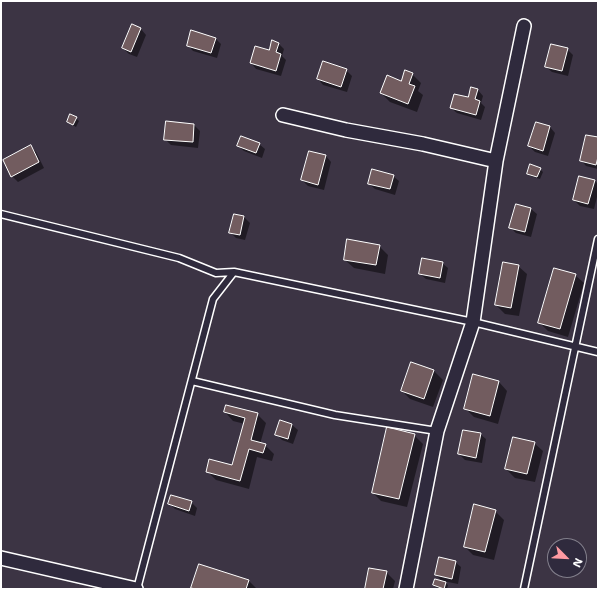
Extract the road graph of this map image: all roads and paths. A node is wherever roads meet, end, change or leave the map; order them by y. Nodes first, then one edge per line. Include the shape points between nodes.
1 (524, 26) dead end
2 (283, 115) dead end
3 (496, 161) junction
4 (1, 214) edge
5 (598, 239) edge
6 (234, 272) junction
7 (473, 322) junction
8 (576, 346) junction
9 (598, 352) edge
10 (192, 382) junction
11 (437, 431) junction
12 (1, 558) edge
13 (136, 589) edge
14 (406, 589) edge
15 (524, 589) edge

1 - 3 street
2 - 3 street
3 - 7 street
4 - 6 lane via 179,258 216,273
5 - 8 lane
6 - 7 lane
6 - 10 lane via 213,299
7 - 8 lane
7 - 11 street
8 - 9 lane
8 - 15 lane
10 - 11 lane via 335,414
10 - 13 lane
11 - 14 street
12 - 13 street

